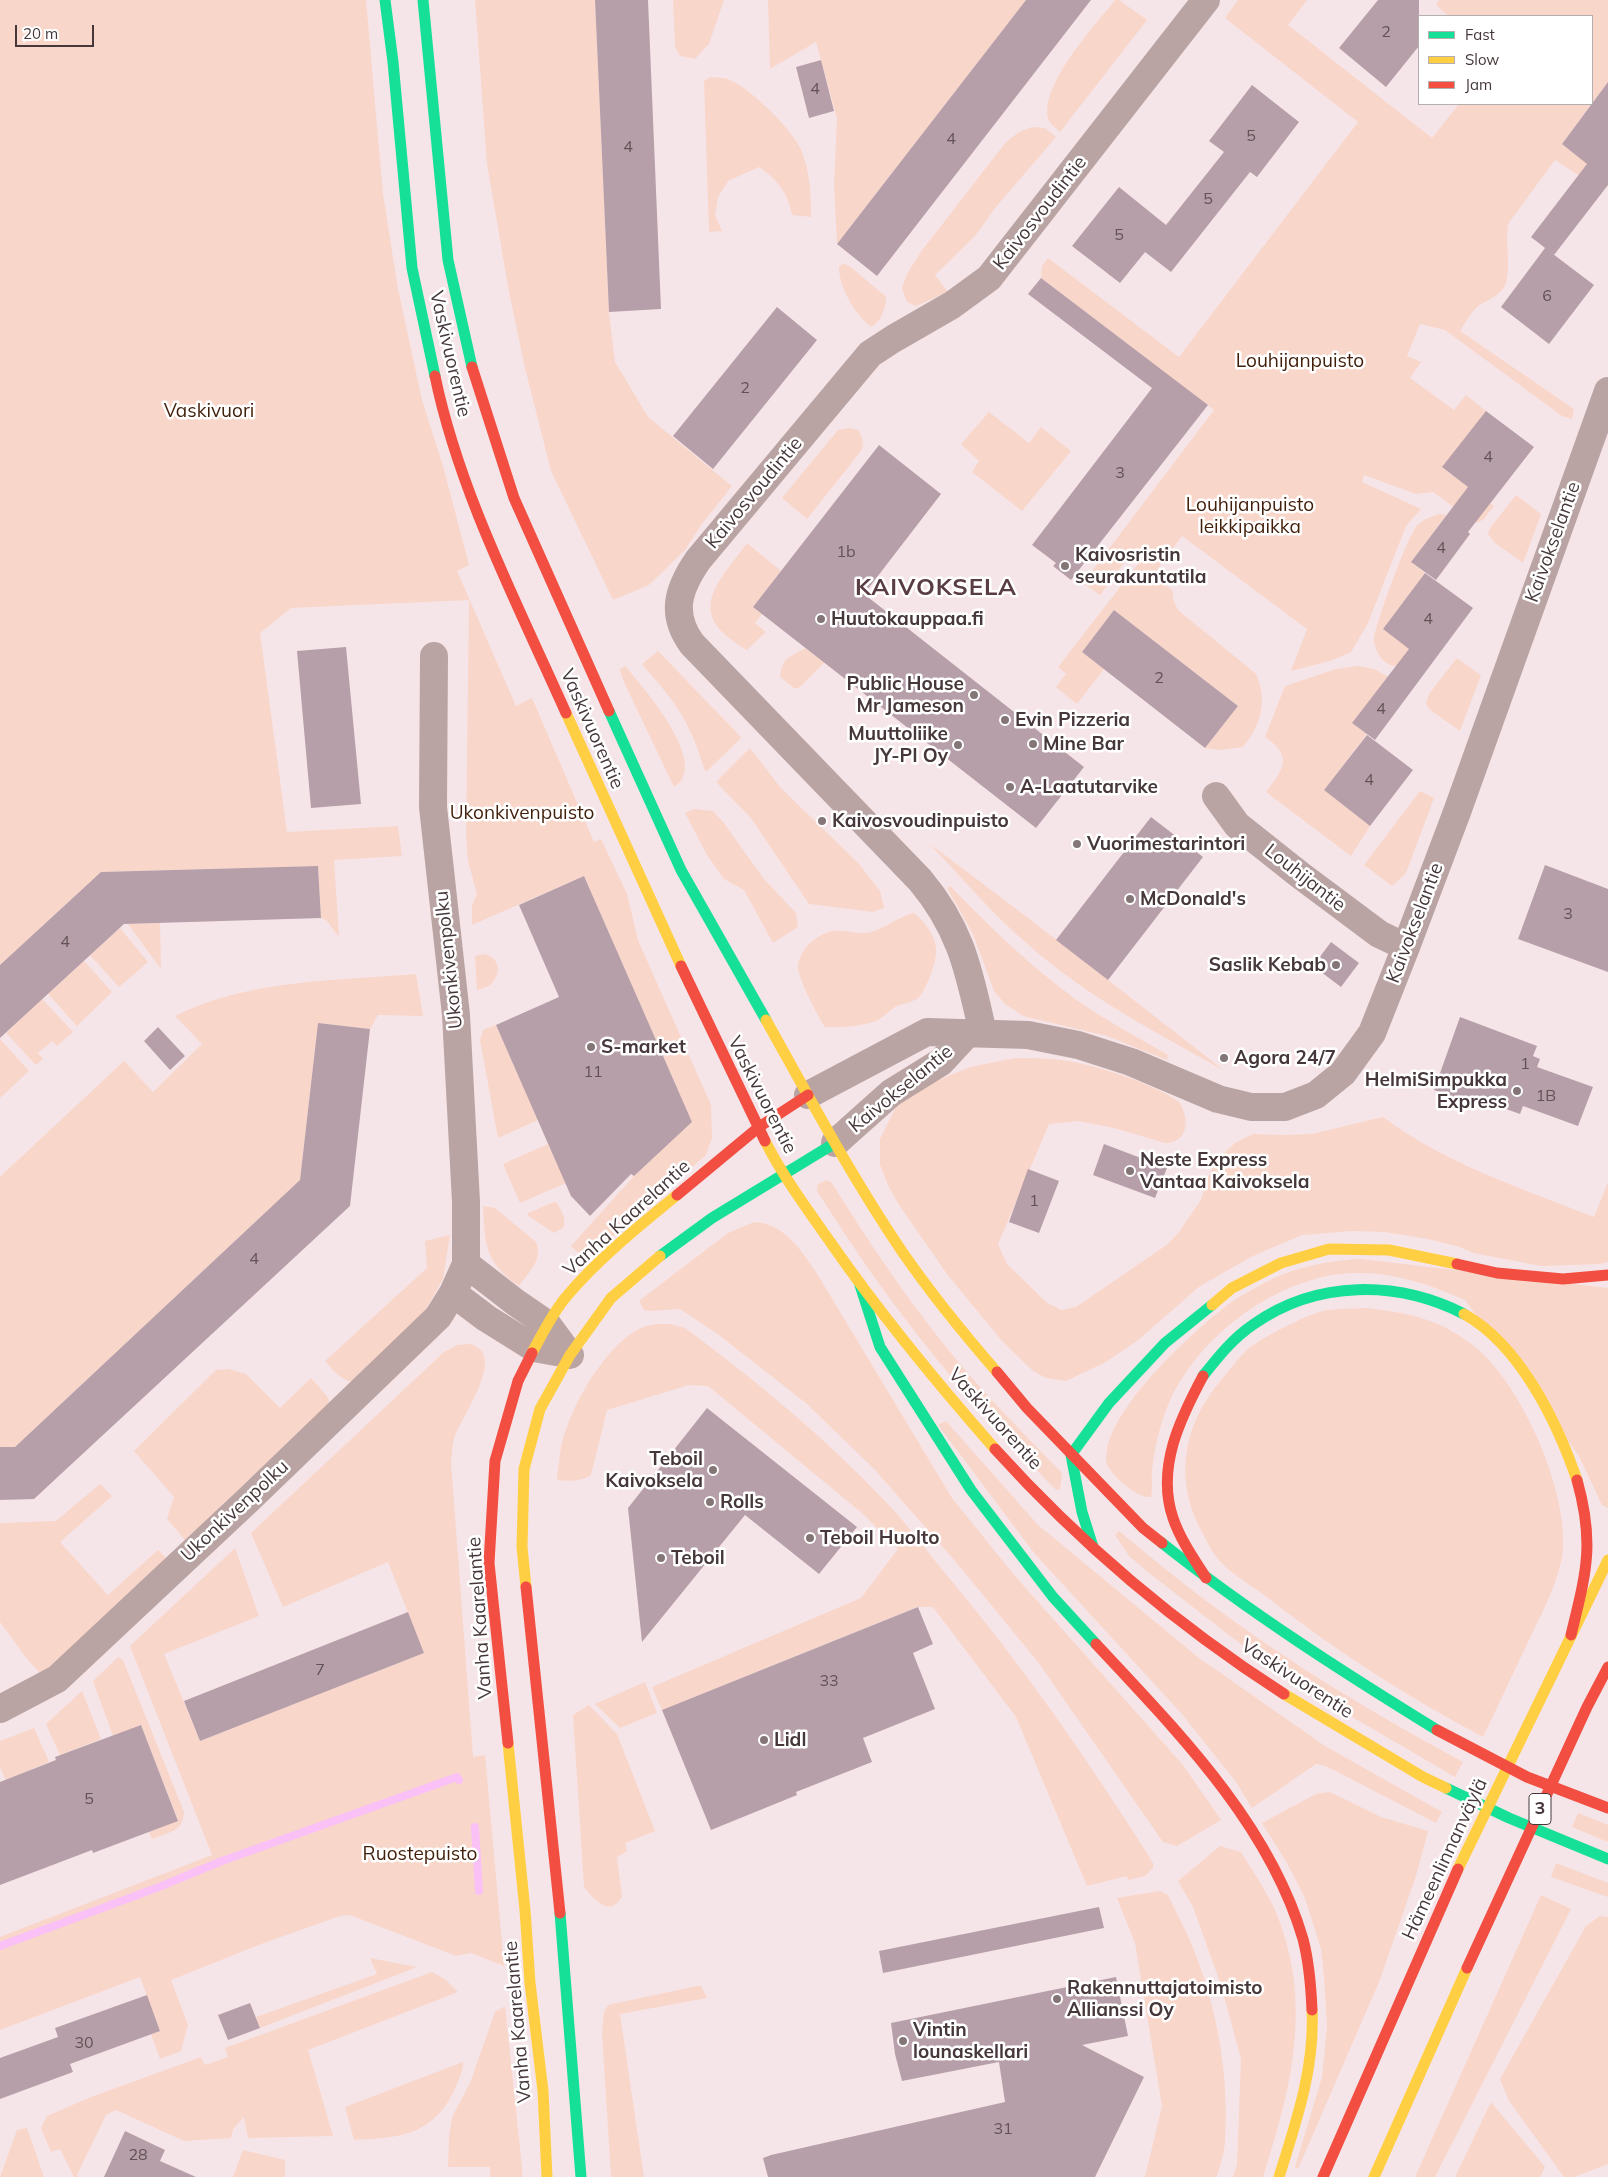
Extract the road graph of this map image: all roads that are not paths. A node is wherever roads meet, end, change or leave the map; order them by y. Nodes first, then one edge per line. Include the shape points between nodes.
1 (386, 0) edge
2 (422, 0) edge
3 (1206, 0) edge
4 (1608, 392) edge
5 (434, 656) dead end
6 (1216, 796) dead end
7 (1406, 947) junction
8 (975, 1034) junction
9 (808, 1095) junction
10 (759, 1127) junction
11 (835, 1143) junction
12 (782, 1174) junction
13 (466, 1264) junction
14 (1608, 1275) edge
15 (860, 1285) junction
16 (453, 1293) junction
17 (547, 1324) junction
18 (534, 1348) junction
19 (570, 1355) junction
20 (1071, 1455) junction
21 (1093, 1547) junction
22 (1608, 1560) edge
23 (1206, 1578) junction
24 (1571, 1635) junction
25 (1607, 1669) edge
26 (0, 1709) edge
27 (1608, 1808) edge
28 (1608, 1859) edge
29 (547, 2177) edge
30 (581, 2177) edge
31 (1279, 2177) edge
32 (1323, 2177) edge
33 (1374, 2177) edge

1 - 10 main road, Vaskivuorentie via 412,268 438,392 464,476 490,544 567,718 659,921
2 - 9 main road, Vaskivuorentie via 448,260 473,373 514,498 682,870
3 - 8 street, Kaivosvoudintie via 989,278 952,305 870,354 698,560 680,594 679,619 692,644 936,899 959,940 967,965
4 - 7 street, Kaivokselantie
5 - 13 street, Ukonkivenpolku via 433,807 456,1015
6 - 7 street, Louhijantie via 1235,823 1292,869 1378,934
7 - 8 street, Kaivokselantie via 1372,1033 1360,1052 1343,1073 1316,1095 1285,1106 1251,1107 1218,1099 1131,1062 1078,1045 1028,1035
8 - 9 street, Kaivokselantie via 927,1032
8 - 11 street, Kaivokselantie via 941,1062 891,1093
9 - 10 main road, Vanha Kaarelantie
9 - 11 main road, Vaskivuorentie
10 - 12 main road, Vaskivuorentie
10 - 17 main road, Vanha Kaarelantie via 598,1263 566,1296
11 - 12 main road
11 - 20 main road, Vaskivuorentie via 901,1250 968,1339
12 - 15 main road, Vaskivuorentie
12 - 19 main road via 712,1218 621,1288
13 - 16 street, Ukonkivenpolku
13 - 17 street
14 - 20 main road via 1563,1279 1497,1273 1389,1250 1328,1249 1281,1263 1232,1288 1164,1343 1108,1403
15 - 21 main road, Vaskivuorentie via 958,1407 1011,1466
15 - 31 main road via 880,1347 971,1490 1053,1597 1214,1775 1269,1860 1291,1904 1303,1940 1311,1981 1313,2022 1308,2074
16 - 18 street
16 - 26 street, Ukonkivenpolku via 432,1323 57,1679
17 - 18 main road, Vanha Kaarelantie
17 - 19 street
18 - 19 street
18 - 29 main road, Vanha Kaarelantie via 516,1390 495,1461 489,1563 526,1910 530,1984 543,2091
19 - 30 main road via 540,1409 524,1469 522,1547 566,1979
20 - 21 main road via 1082,1512
20 - 23 main road, Vaskivuorentie via 1143,1528
21 - 28 main road, Vaskivuorentie via 1240,1665 1320,1717 1423,1777 1509,1818
22 - 24 main road, Hämeenlinnanväylä
23 - 24 main road via 1183,1540 1170,1509 1167,1480 1171,1446 1193,1392 1214,1361 1235,1339 1286,1305 1317,1293 1350,1287 1385,1289 1441,1304 1468,1317 1493,1336 1533,1385 1551,1418 1574,1473 1587,1516 1588,1557
23 - 27 main road, Vaskivuorentie via 1340,1670 1441,1732 1527,1777
24 - 32 main road, Hämeenlinnanväylä via 1448,1890
25 - 33 main road, 3 via 1492,1911

